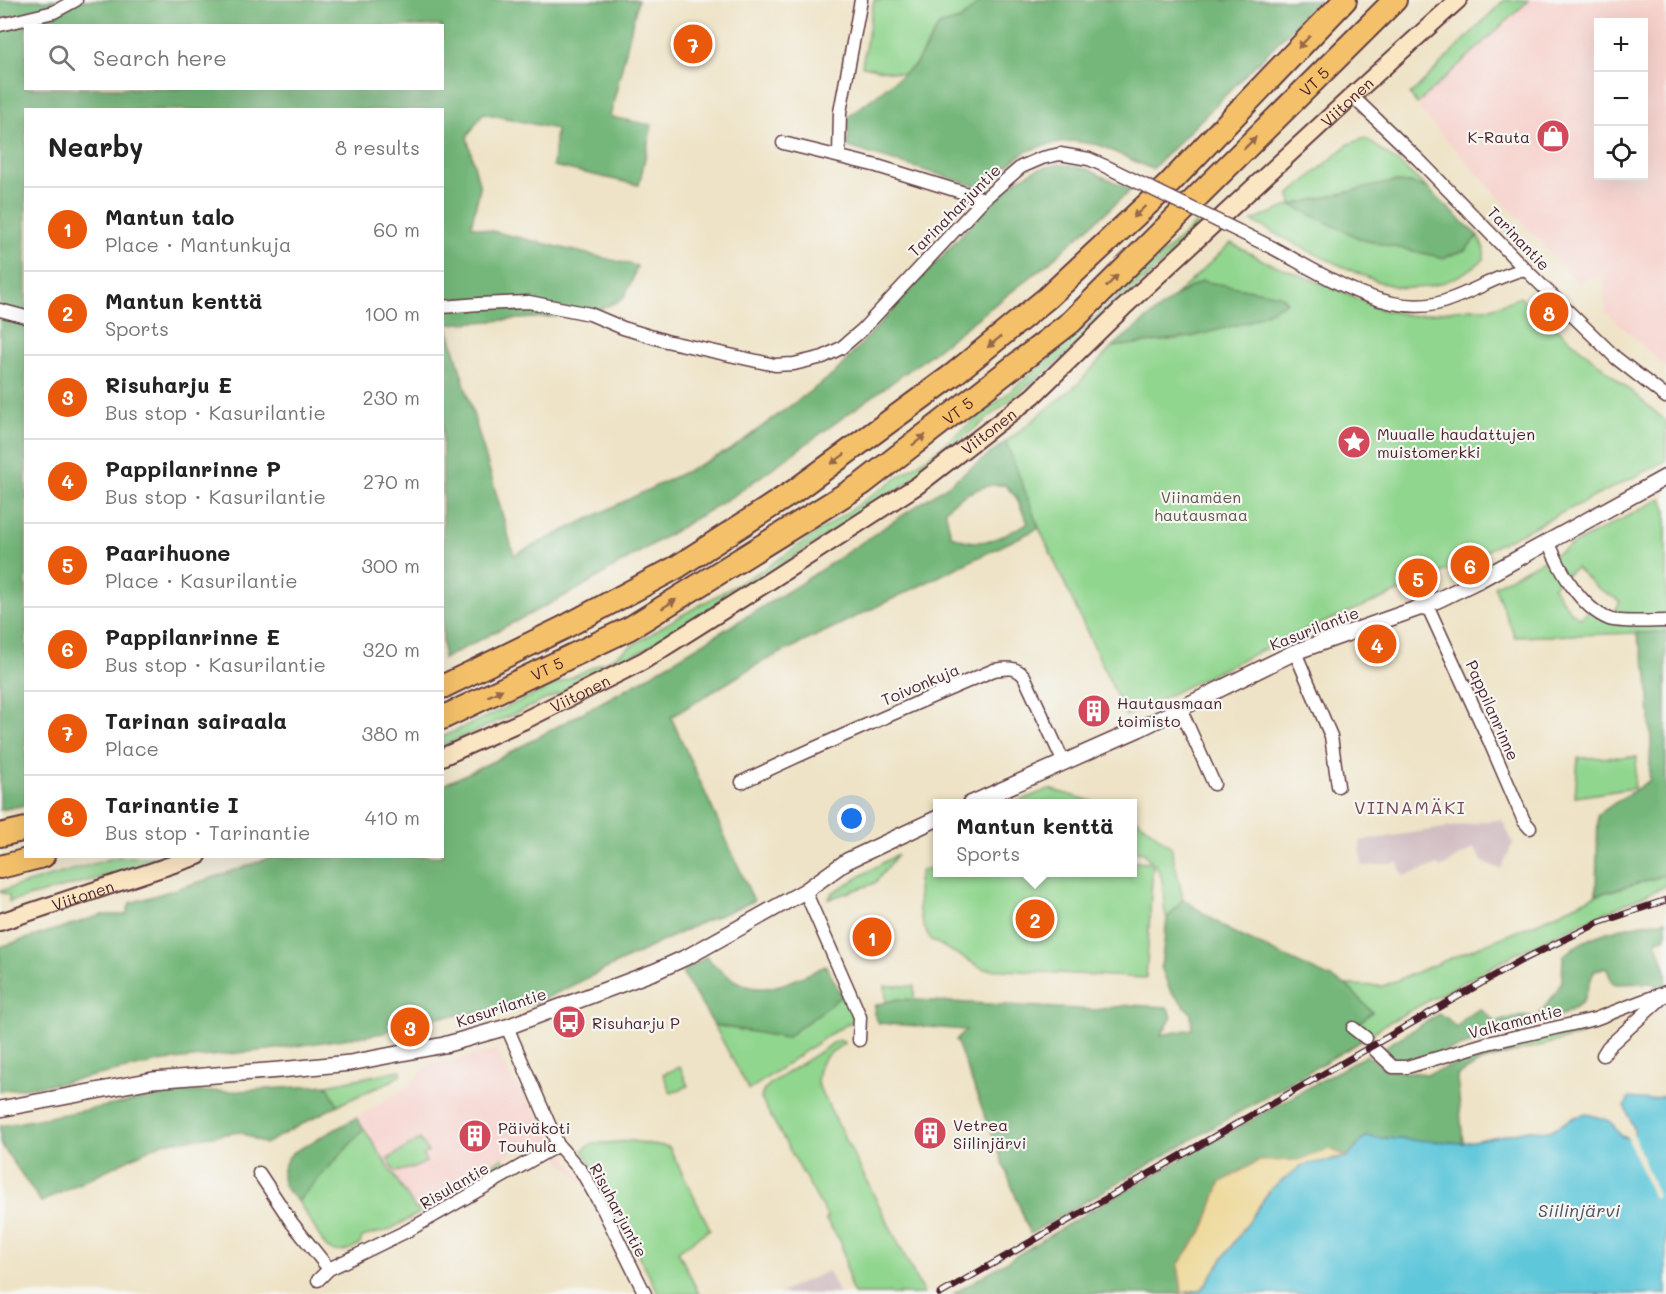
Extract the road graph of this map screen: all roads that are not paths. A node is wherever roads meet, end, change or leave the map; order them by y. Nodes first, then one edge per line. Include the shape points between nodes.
1 (76, 0) edge
2 (861, 0) edge
3 (1345, 0) edge
4 (1395, 0) edge
5 (1458, 0) edge
6 (0, 25) edge
7 (1352, 96) junction
8 (783, 143) dead end
9 (839, 155) junction
10 (984, 199) junction
11 (1525, 269) junction
12 (444, 307) edge
13 (0, 310) edge
14 (24, 316) edge
15 (1666, 397) edge
16 (1666, 477) edge
17 (1549, 543) junction
18 (1427, 605) junction
19 (1666, 621) edge
20 (1295, 652) junction
21 (444, 686) edge
22 (1180, 708) junction
23 (444, 717) edge
24 (444, 756) edge
25 (1064, 763) junction
26 (742, 782) dead end
27 (1214, 784) dead end
28 (1338, 786) dead end
29 (981, 799) edge
30 (933, 820) edge
31 (1530, 828) dead end
32 (24, 830) edge
33 (0, 835) edge
34 (35, 858) edge
35 (192, 858) edge
36 (0, 867) edge
37 (805, 891) junction
38 (0, 922) edge
39 (1666, 993) edge
40 (507, 1027) junction
41 (1353, 1028) dead end
42 (1366, 1038) dead end
43 (859, 1040) dead end
44 (1375, 1050) dead end
45 (1603, 1055) dead end
46 (0, 1109) edge
47 (558, 1145) junction
48 (259, 1173) dead end
49 (329, 1269) junction
50 (318, 1280) dead end
51 (645, 1294) edge

1 - 6 street via 54,12
2 - 9 street via 840,112
3 -> 21 highway, VT 5 via 1167,186 1047,298 954,374 793,492 677,567
23 -> 4 highway, VT 5 via 630,628 862,484 1071,322
5 - 7 main road, Viitonen
7 - 11 street, Tarinantie
7 - 24 main road, Viitonen via 1033,396 918,485 642,661
8 - 9 street
9 - 10 street
10 - 11 street, Tarinaharjuntie, bridge via 1022,167 1050,155 1073,154 1107,166 1384,301 1401,305 1436,304
10 - 12 street, Tarinaharjuntie via 862,330 842,348 813,360 776,365 666,341 590,314 529,302
11 - 15 street, Tarinantie via 1616,358
13 - 14 street
16 - 17 street, Kasurilantie
17 - 18 street, Kasurilantie
17 - 19 street via 1559,568 1592,609 1611,620
18 - 20 street, Kasurilantie
18 - 31 street, Pappilanrinne
20 - 22 street, Kasurilantie
20 - 28 street via 1331,736
22 - 25 street, Kasurilantie
22 - 27 street
25 - 26 street, Toivonkuja via 1024,676 1007,668 897,711
25 - 29 street, Kasurilantie
30 - 37 street, Kasurilantie via 847,861
32 - 33 highway
34 - 36 highway
35 - 38 main road, Viitonen
37 - 40 street, Kasurilantie via 689,956
37 - 43 street via 860,1017
39 - 44 street, Valkamantie via 1595,1019 1488,1043 1407,1067 1393,1067
39 - 45 street
40 - 46 street, Kasurilantie via 444,1045 350,1063 153,1080
40 - 47 street
41 - 42 street
47 - 49 street, Risulantie via 407,1231
47 - 51 street, Risuharjuntie via 582,1172
48 - 49 street
49 - 50 street, Risulantie

